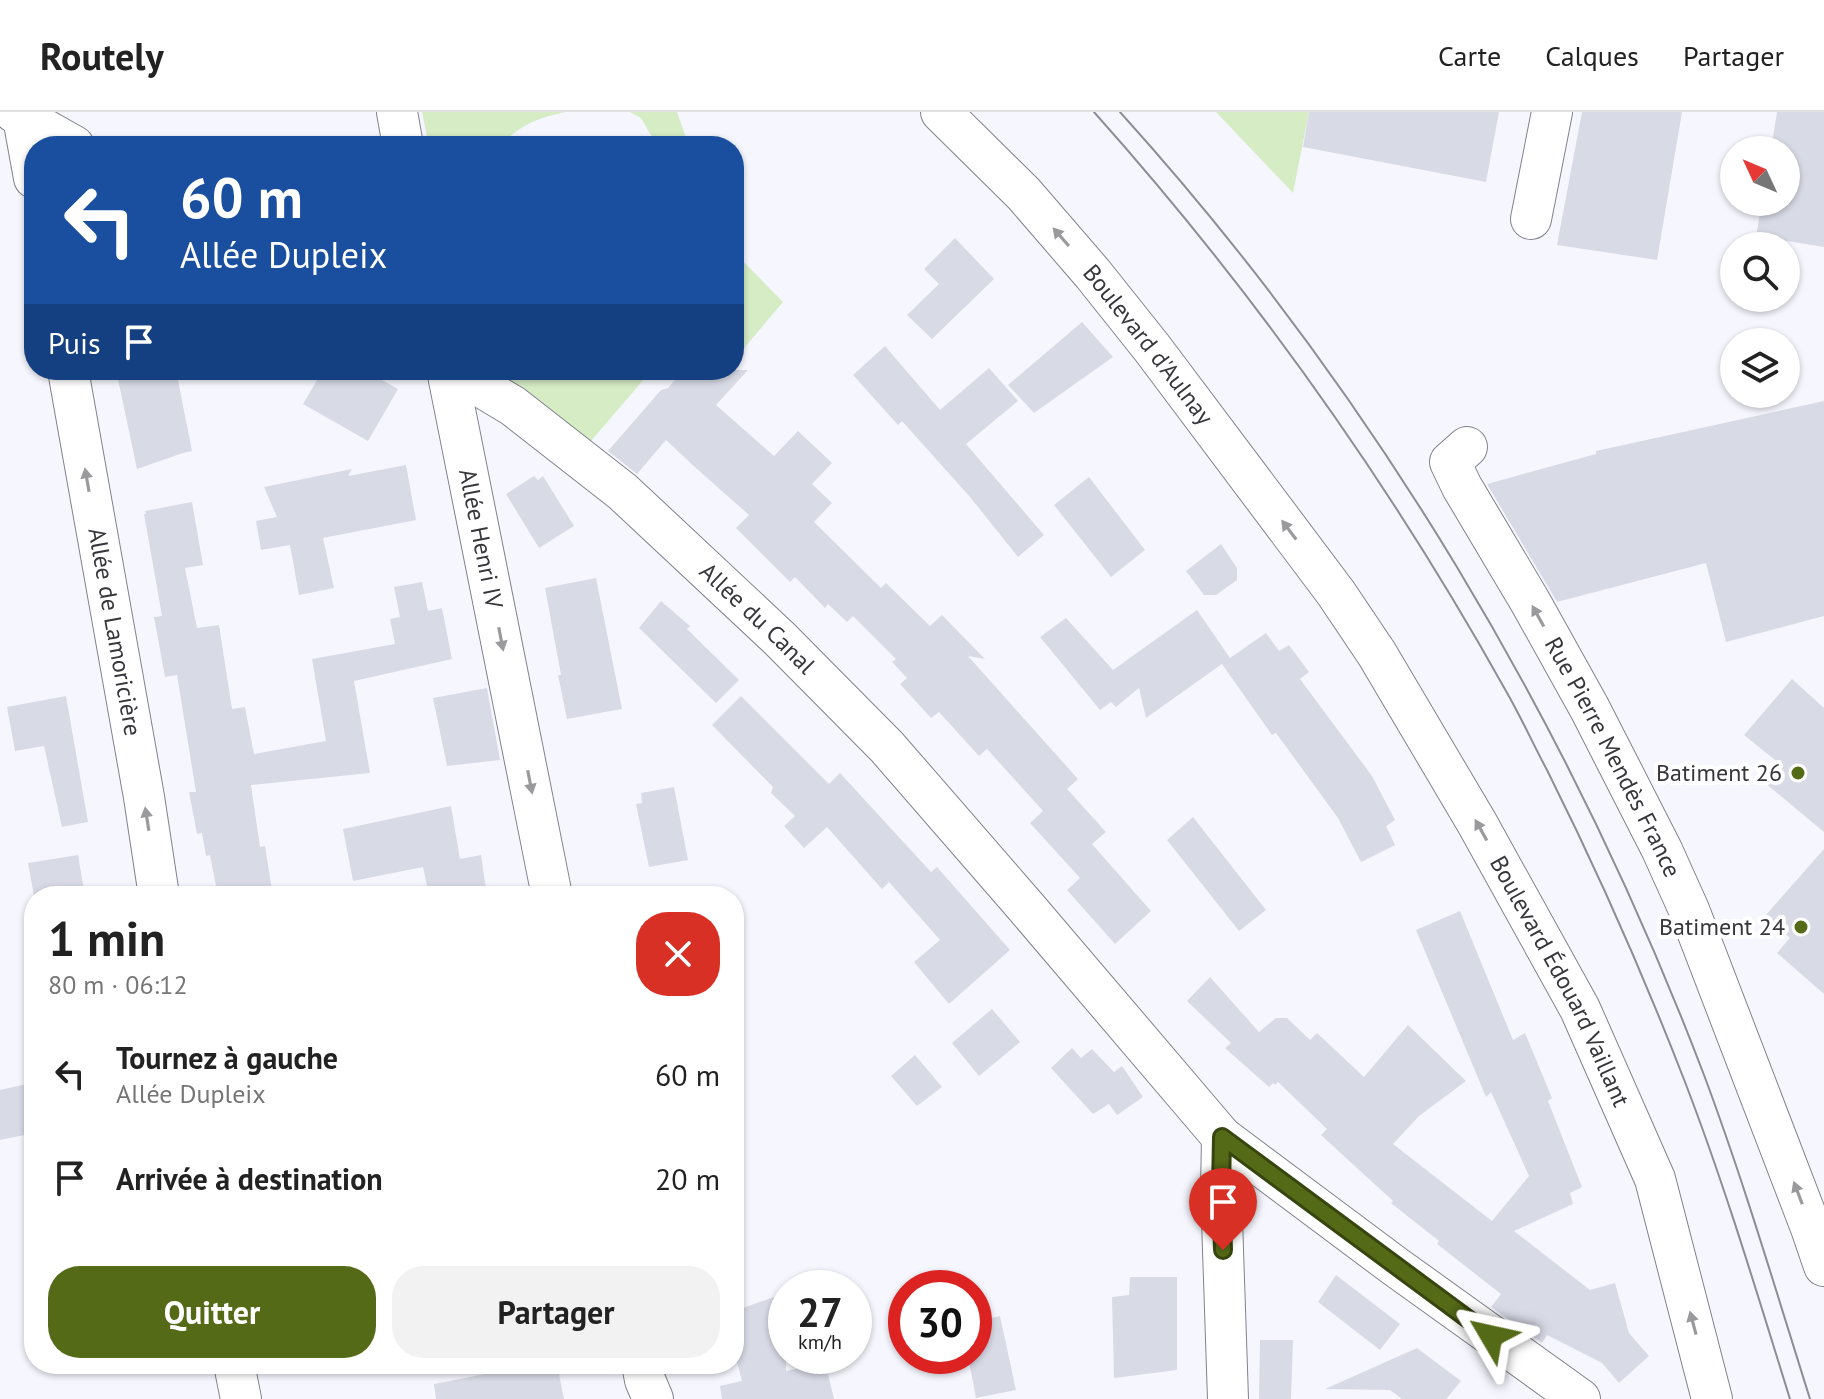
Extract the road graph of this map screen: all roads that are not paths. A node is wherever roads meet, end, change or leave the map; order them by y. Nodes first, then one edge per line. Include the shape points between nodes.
1 (397, 112) edge
2 (941, 112) edge
3 (1552, 112) edge
4 (20, 114) edge
5 (25, 136) edge
6 (57, 136) edge
7 (401, 136) edge
8 (1531, 219) dead end
9 (70, 380) edge
10 (449, 380) edge
11 (470, 380) edge
12 (1467, 447) dead end
13 (1336, 593) joint
14 (157, 886) edge
15 (550, 886) edge
16 (1222, 1137) junction
17 (1824, 1266) edge
18 (236, 1374) edge
19 (644, 1374) edge
20 (241, 1399) edge
21 (653, 1399) edge
22 (1228, 1399) edge
23 (1580, 1399) edge
24 (1712, 1399) edge

1 - 7 street
13 -> 2 street, Boulevard d'Aulnay via 1093,274 1024,194
3 - 8 street
4 - 5 street
4 - 6 street
14 -> 9 street, Allée de Lamoricière
10 -> 15 street, Allée Henri IV
11 - 16 street, Allée du Canal via 513,406 623,492 779,638 887,747
17 -> 12 street, Rue Pierre Mendès France via 1662,850 1590,709 1450,462
24 -> 13 street, Boulevard Édouard Vaillant via 1655,1179 1580,1009 1469,810
16 - 22 street
16 - 23 street, Allée du Canal
18 - 20 street
19 - 21 street

